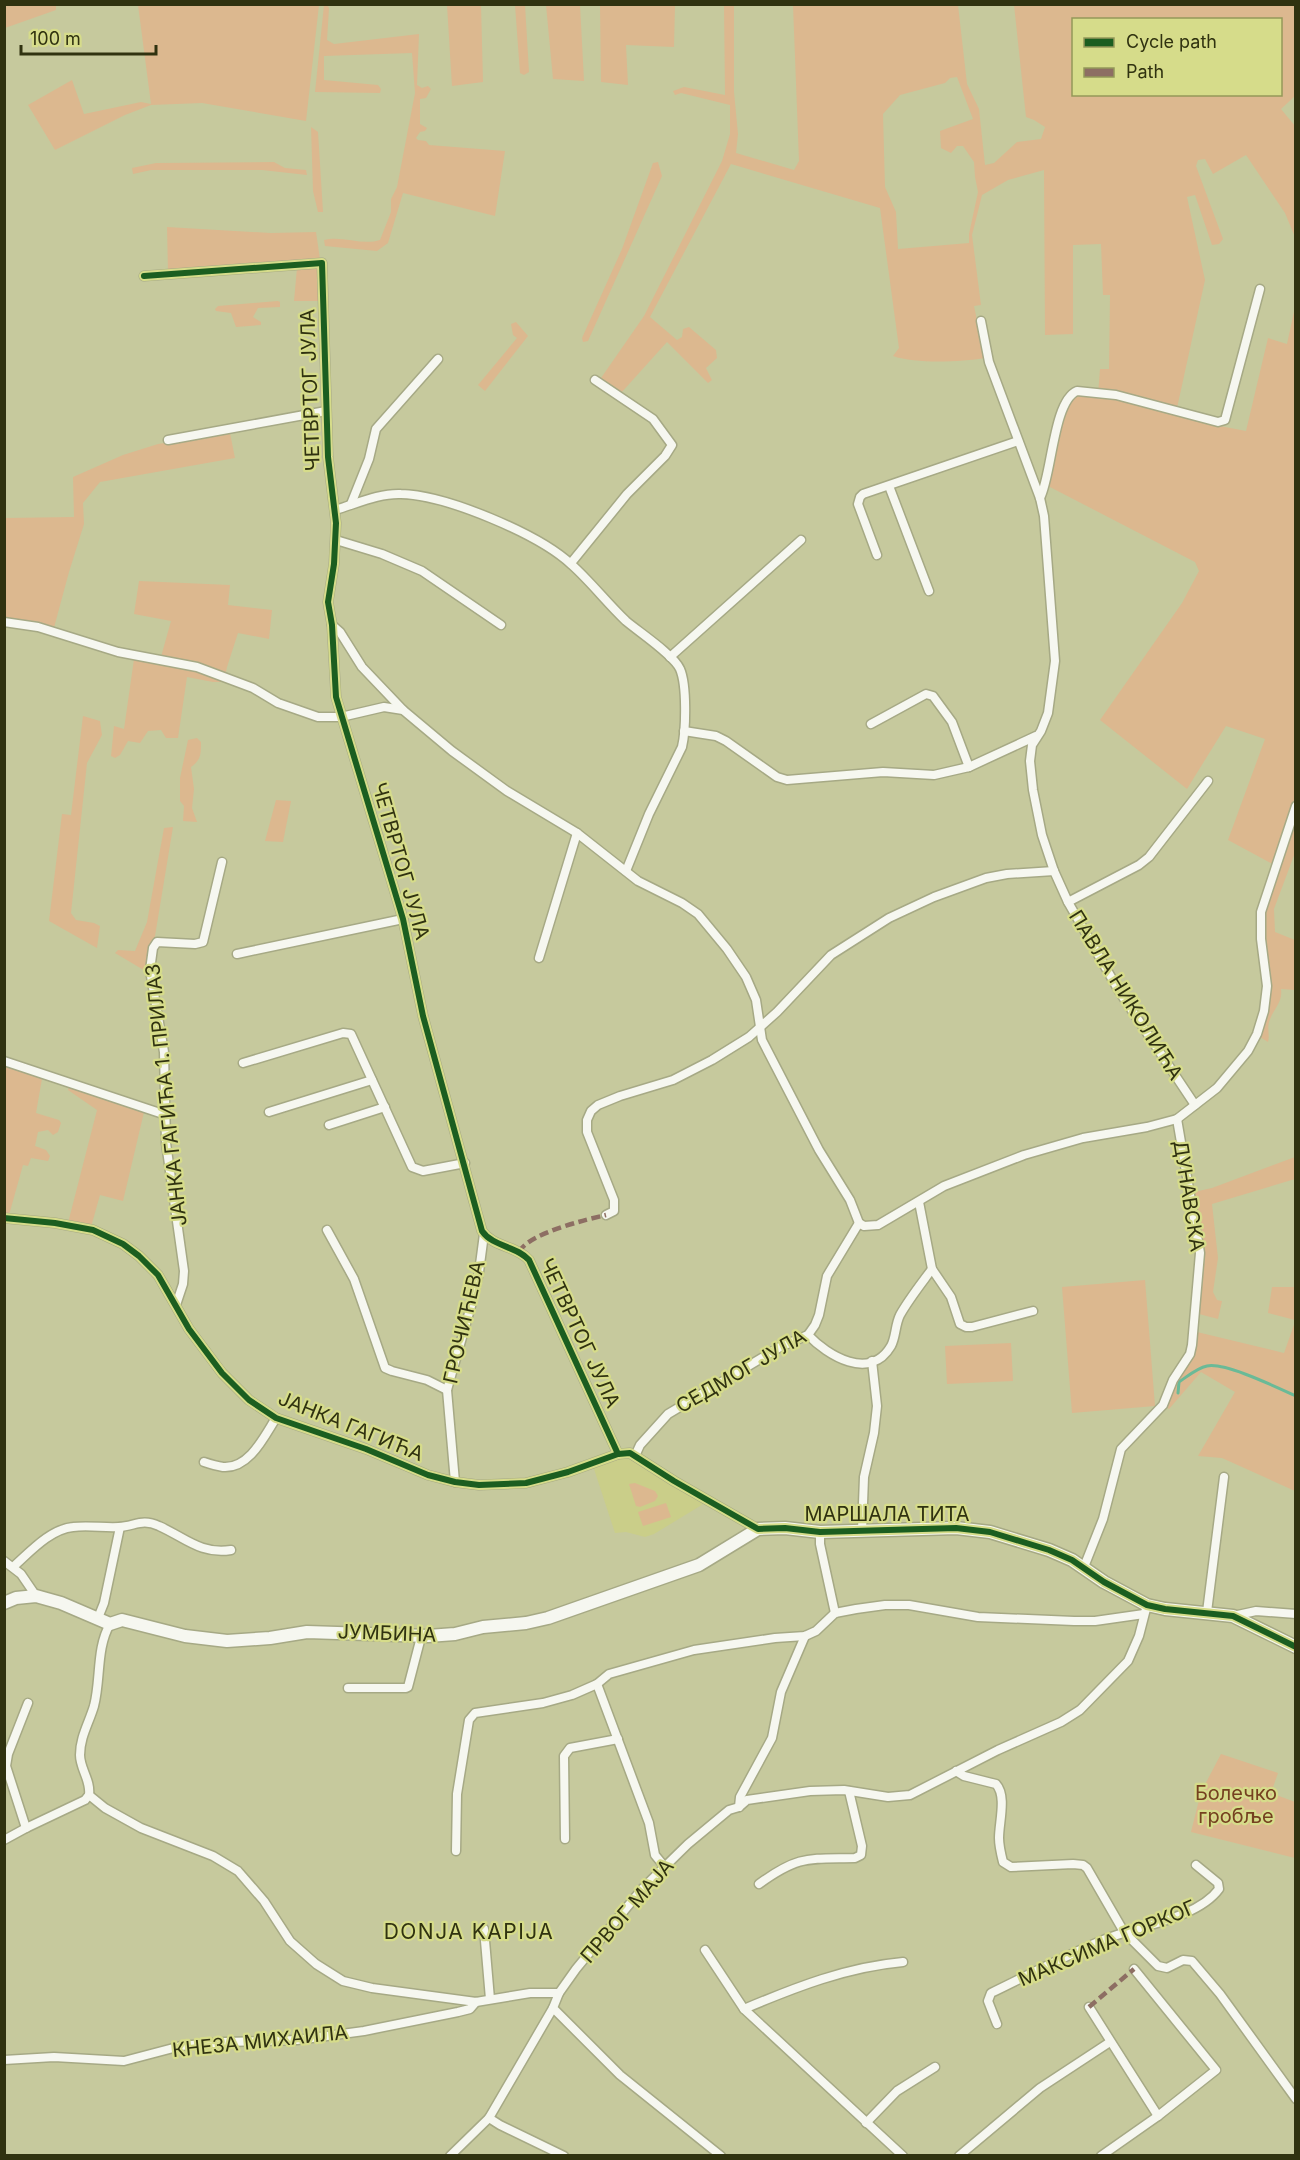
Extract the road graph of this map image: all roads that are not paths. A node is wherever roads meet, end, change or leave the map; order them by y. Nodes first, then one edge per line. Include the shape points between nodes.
1 (144, 276) dead end
2 (1260, 290) dead end
3 (981, 321) dead end
4 (438, 359) dead end
5 (595, 380) dead end
6 (326, 411) junction
7 (168, 440) dead end
8 (1018, 441) junction
9 (889, 486) junction
10 (1040, 498) junction
11 (351, 504) junction
12 (335, 510) junction
13 (336, 540) junction
14 (801, 540) dead end
15 (877, 555) dead end
16 (571, 563) junction
17 (930, 591) dead end
18 (4, 622) edge
19 (332, 625) junction
20 (501, 625) dead end
21 (670, 657) junction
22 (403, 710) junction
23 (341, 717) junction
24 (871, 724) dead end
25 (684, 731) junction
26 (1036, 736) junction
27 (969, 767) junction
28 (1208, 781) dead end
29 (1296, 806) edge
30 (577, 833) junction
31 (222, 862) dead end
32 (626, 871) junction
33 (1054, 871) junction
34 (1068, 902) junction
35 (404, 918) junction
36 (237, 954) dead end
37 (539, 958) dead end
38 (759, 1029) junction
39 (4, 1061) edge
40 (243, 1063) dead end
41 (372, 1080) junction
42 (1195, 1105) junction
43 (385, 1107) junction
44 (269, 1112) dead end
45 (166, 1115) junction
46 (1177, 1119) junction
47 (329, 1125) dead end
48 (465, 1163) junction
49 (919, 1202) junction
50 (606, 1215) dead end
51 (4, 1218) edge
52 (859, 1224) junction
53 (327, 1230) dead end
54 (484, 1234) junction
55 (932, 1269) junction
56 (176, 1305) junction
57 (1033, 1311) dead end
58 (808, 1335) junction
59 (872, 1361) junction
60 (447, 1390) junction
61 (276, 1418) junction
62 (618, 1454) junction
63 (636, 1456) junction
64 (204, 1462) dead end
65 (1224, 1477) dead end
66 (455, 1482) junction
67 (120, 1527) junction
68 (758, 1529) junction
69 (862, 1530) junction
70 (820, 1532) junction
71 (231, 1550) dead end
72 (4, 1561) edge
73 (13, 1567) junction
74 (1084, 1567) junction
75 (36, 1596) junction
76 (4, 1603) edge
77 (1145, 1610) junction
78 (1207, 1612) junction
79 (835, 1613) junction
80 (1296, 1614) edge
81 (1233, 1616) junction
82 (104, 1621) junction
83 (422, 1636) junction
84 (805, 1636) junction
85 (1296, 1647) edge
86 (597, 1684) junction
87 (348, 1688) dead end
88 (28, 1703) dead end
89 (618, 1739) junction
90 (956, 1771) junction
91 (849, 1791) junction
92 (89, 1795) junction
93 (739, 1807) junction
94 (26, 1828) junction
95 (565, 1839) dead end
96 (4, 1840) edge
97 (456, 1851) dead end
98 (1196, 1865) dead end
99 (664, 1866) junction
100 (759, 1884) dead end
101 (484, 1929) dead end
102 (1124, 1932) junction
103 (705, 1950) dead end
104 (903, 1962) dead end
105 (1134, 1969) dead end
106 (559, 1993) junction
107 (490, 2000) junction
108 (476, 2002) junction
109 (1089, 2007) dead end
110 (553, 2008) junction
111 (744, 2009) junction
112 (997, 2024) dead end
113 (1110, 2042) junction
114 (4, 2060) edge
115 (935, 2067) dead end
116 (1296, 2099) edge
117 (1158, 2115) junction
118 (489, 2118) junction
119 (866, 2123) junction
120 (450, 2156) edge
121 (564, 2156) edge
122 (721, 2156) edge
123 (903, 2156) edge
124 (959, 2156) edge
125 (1101, 2156) edge

1 - 6 street, ЧЕТВРТОГ ЈУЛА via 322,263
2 - 10 street, ПАВЛА НИКОЛИЋА via 1225,420 1218,422 1116,395 1073,392 1067,398 1054,438
3 - 8 street, ПАВЛА НИКОЛИЋА via 989,362
4 - 11 street via 376,429
5 - 16 street via 653,419 672,445
6 - 7 street
6 - 12 street, ЧЕТВРТОГ ЈУЛА via 327,457
8 - 9 street
8 - 10 street, ПАВЛА НИКОЛИЋА
9 - 15 street via 863,494 858,500
9 - 17 street
10 - 26 street, ПАВЛА НИКОЛИЋА via 1055,661 1048,713
11 - 12 street
11 - 16 street via 399,494 432,499 522,531
12 - 13 street, ЧЕТВРТОГ ЈУЛА
13 - 19 street, ЧЕТВРТОГ ЈУЛА via 328,602
13 - 20 street via 413,567
14 - 21 street
16 - 21 street via 626,620
18 - 23 street via 38,627 118,652 197,667 253,688 303,713
19 - 22 street via 362,667
19 - 23 street, ЧЕТВРТОГ ЈУЛА via 333,678
21 - 25 street via 681,671
22 - 23 street via 384,707
22 - 30 street via 507,791
23 - 35 street, ЧЕТВРТОГ ЈУЛА
24 - 27 street via 926,694 933,696 952,722
25 - 27 street via 716,736 787,780 883,772 934,775
25 - 32 street via 682,747
26 - 27 street
26 - 33 street, ПАВЛА НИКОЛИЋА via 1031,751 1031,780
28 - 34 street via 1149,857
29 - 42 street via 1261,912 1267,986 1257,1034 1224,1081
30 - 32 street
30 - 37 street
31 - 45 street, ЈАНКА ГАГИЋА 1. ПРИЛАЗ via 203,942 159,941 153,948 150,970 164,1052
32 - 38 street via 682,903 714,931 746,976 756,1000
33 - 34 street, ПАВЛА НИКОЛИЋА
33 - 38 street via 986,878 889,918 831,955
34 - 42 street, ПАВЛА НИКОЛИЋА via 1119,991
35 - 36 street
35 - 48 street, ЧЕТВРТОГ ЈУЛА via 423,1016
38 - 50 street via 673,1080 620,1096 591,1111 587,1132 614,1200 614,1211
38 - 52 street
39 - 45 street
40 - 41 street via 347,1032
41 - 43 street
41 - 44 street
42 - 46 street
43 - 47 street
43 - 48 street via 412,1167 423,1171
45 - 56 street, ЈАНКА ГАГИЋА 1. ПРИЛАЗ via 169,1168 184,1271
46 - 49 street via 1083,1138 1024,1155 944,1186
46 - 74 street, ДУНАВСКА via 1200,1253 1192,1345 1164,1405 1121,1449 1103,1519
48 - 54 street, ЧЕТВРТОГ ЈУЛА
49 - 52 street via 878,1225
49 - 55 street
51 - 56 street, ЈАНКА ГАГИЋА via 55,1223 104,1234 149,1265
52 - 58 street, СЕДМОГ ЈУЛА via 827,1276 819,1315
53 - 60 street via 354,1279 385,1368
54 - 60 street, ГРОЧИЋЕВА via 471,1306
54 - 62 street, ЧЕТВРТОГ ЈУЛА via 529,1260
55 - 57 street via 951,1297 963,1326
55 - 59 street via 899,1317 889,1349
56 - 61 street, ЈАНКА ГАГИЋА via 222,1373 249,1400
58 - 59 street via 846,1362
58 - 63 street, СЕДМОГ ЈУЛА via 780,1347 668,1414 640,1445
59 - 69 street via 877,1406 864,1477
60 - 66 street, ГРОЧИЋЕВА
61 - 64 street via 244,1461 224,1467
61 - 66 street, ЈАНКА ГАГИЋА
62 - 63 street
62 - 66 street, ЈАНКА ГАГИЋА via 526,1483
63 - 68 street
65 - 78 street
67 - 71 street via 149,1522 201,1549
67 - 73 street via 69,1527 44,1540
67 - 82 street via 104,1603
68 - 70 street, МАРШАЛА ТИТА
68 - 83 street, ЈУМБИНА via 699,1565 541,1621
69 - 70 street, МАРШАЛА ТИТА
69 - 74 street, МАРШАЛА ТИТА via 974,1529 1049,1551
70 - 79 street
72 - 73 street
73 - 75 street
74 - 77 street, МАРШАЛА ТИТА
75 - 76 street, ЈУМБИНА
75 - 82 street, ЈУМБИНА
77 - 78 street, МАРШАЛА ТИТА
77 - 79 street via 1095,1621 978,1617 909,1605
77 - 90 street, ПРВОГ МАЈА via 1128,1661 1080,1710
78 - 81 street, МАРШАЛА ТИТА
79 - 84 street
80 - 81 street via 1257,1611
81 - 85 street, МАРШАЛА ТИТА
82 - 83 street, ЈУМБИНА via 122,1620 185,1636 227,1641 314,1632
82 - 92 street via 97,1695 80,1752
83 - 87 street via 408,1687
84 - 86 street via 694,1650 609,1674
84 - 93 street via 780,1692 772,1738 740,1797
86 - 89 street
86 - 97 street via 543,1703 472,1716 457,1794
88 - 94 street via 6,1766
89 - 95 street via 570,1748 564,1756
89 - 99 street via 649,1823 655,1855
90 - 91 street, ПРВОГ МАЈА via 900,1797
90 - 102 street via 999,1787 1003,1863 1027,1868 1083,1865
91 - 93 street, ПРВОГ МАЈА via 765,1797 747,1800
91 - 100 street via 861,1855 803,1859 781,1868
92 - 94 street
92 - 108 street via 141,1828 213,1856 238,1871 290,1941 343,1981
93 - 99 street, ПРВОГ МАЈА via 729,1810
94 - 96 street
98 - 102 street, МАКСИМА ГОРКОГ via 1218,1883 1215,1894 1190,1912
99 - 106 street, ПРВОГ МАЈА
101 - 107 street
102 - 112 street, МАКСИМА ГОРКОГ via 991,1993 988,2001
102 - 116 street via 1161,1968 1187,1959 1192,1961
103 - 111 street
104 - 111 street via 843,1971
105 - 117 street via 1216,2070
106 - 107 street
106 - 110 street, ПРВОГ МАЈА
107 - 108 street
108 - 114 street, КНЕЗА МИХАИЛА via 458,2012 297,2040 181,2046 124,2061 54,2057
109 - 113 street
110 - 118 street, ПРВОГ МАЈА
110 - 122 street via 620,2075
111 - 119 street
113 - 117 street
113 - 124 street via 1040,2088
115 - 119 street via 897,2091
117 - 125 street
118 - 120 street, ПРВОГ МАЈА
118 - 121 street
119 - 123 street

